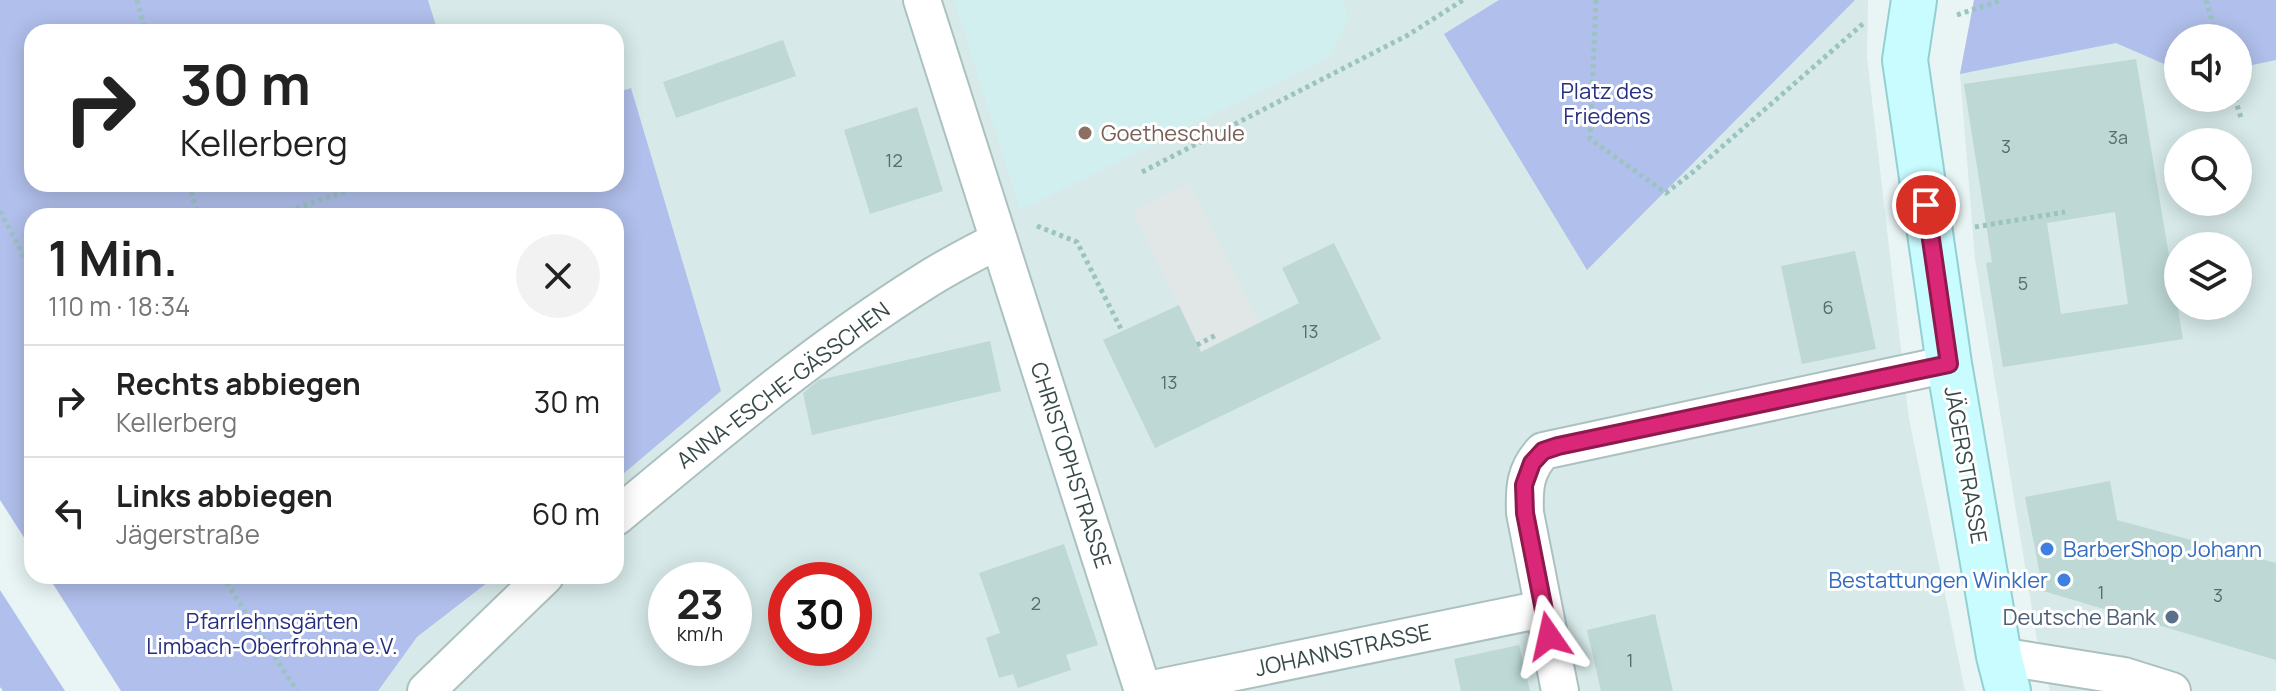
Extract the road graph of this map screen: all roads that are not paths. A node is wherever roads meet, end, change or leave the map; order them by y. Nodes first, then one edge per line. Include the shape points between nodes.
1 (922, 0) edge
2 (1931, 9) edge
3 (999, 240) junction
4 (1949, 364) junction
5 (624, 510) edge
6 (537, 584) edge
7 (1543, 609) junction
8 (2003, 674) edge
9 (426, 691) edge
10 (1143, 691) edge
11 (1560, 691) edge
12 (2172, 691) edge

1 - 3 street, CHRISTOPHSTRASSE
2 - 4 main road, JÄGERSTRASSE via 1905,60
3 - 5 street, ANNA-ESCHE-GÄSSCHEN via 927,279 835,340
3 - 10 street, CHRISTOPHSTRASSE
4 - 7 street via 1543,451 1524,485
4 - 8 main road, JÄGERSTRASSE
6 - 9 street
7 - 10 street, JOHANNSTRASSE
7 - 11 street
8 - 12 street via 2124,676

